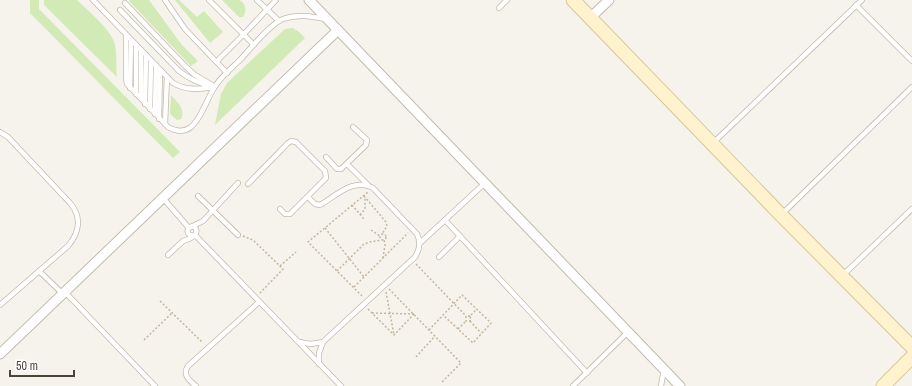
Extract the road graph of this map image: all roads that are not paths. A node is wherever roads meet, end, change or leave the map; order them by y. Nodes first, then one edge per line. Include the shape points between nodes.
1 (93, 0) edge
2 (165, 0) edge
3 (209, 0) edge
4 (257, 0) edge
5 (276, 0) edge
6 (309, 0) edge
7 (507, 0) edge
8 (573, 0) edge
9 (609, 0) edge
10 (862, 0) edge
11 (124, 3) dead end
12 (856, 5) junction
13 (499, 8) dead end
14 (120, 10) dead end
15 (267, 10) junction
16 (590, 18) junction
17 (327, 19) junction
18 (279, 21) junction
19 (338, 30) junction
20 (244, 34) junction
21 (126, 35) junction
22 (132, 40) junction
23 (254, 44) junction
24 (136, 45) junction
25 (141, 50) junction
26 (146, 55) junction
27 (151, 61) junction
28 (217, 61) junction
29 (912, 61) edge
30 (156, 65) junction
31 (160, 70) junction
32 (227, 73) junction
33 (167, 77) junction
34 (214, 87) junction
35 (912, 87) edge
36 (130, 88) junction
37 (136, 94) junction
38 (141, 99) junction
39 (146, 104) junction
40 (150, 109) junction
41 (155, 114) junction
42 (159, 119) junction
43 (165, 124) junction
44 (353, 127) dead end
45 (0, 132) edge
46 (712, 144) junction
47 (326, 157) dead end
48 (347, 164) junction
49 (238, 183) dead end
50 (248, 184) dead end
51 (485, 184) junction
52 (371, 187) junction
53 (198, 196) dead end
54 (308, 197) junction
55 (163, 198) junction
56 (280, 209) dead end
57 (912, 209) edge
58 (212, 210) junction
59 (781, 215) junction
60 (203, 220) junction
61 (445, 220) junction
62 (189, 229) junction
63 (195, 235) junction
64 (238, 236) road end
65 (460, 236) junction
66 (183, 242) junction
67 (420, 243) junction
68 (168, 255) dead end
69 (439, 257) dead end
70 (39, 271) junction
71 (842, 276) junction
72 (64, 293) junction
73 (257, 300) junction
74 (0, 305) edge
75 (628, 332) junction
76 (298, 342) junction
77 (323, 342) junction
78 (909, 342) edge
79 (0, 354) edge
80 (912, 357) edge
81 (320, 364) junction
82 (664, 369) junction
83 (587, 373) junction
84 (155, 386) edge
85 (196, 386) edge
86 (340, 386) edge
87 (573, 386) edge
88 (661, 386) edge
89 (680, 386) edge
90 (883, 386) edge

1 - 21 lane
2 - 28 lane via 185,29
3 - 20 lane
4 - 15 lane
5 - 15 lane
6 - 17 street
7 - 13 lane
8 - 16 main road
9 - 16 street
10 - 12 lane
11 - 34 lane via 185,66
12 - 29 lane
12 - 46 lane
14 - 34 lane via 179,71 190,79
15 - 18 lane
15 - 20 lane
16 - 46 main road
17 - 18 lane via 299,16
17 - 19 street
18 - 23 lane
19 - 51 street
19 - 55 street
20 - 23 lane
20 - 28 lane
21 - 22 lane
21 - 36 lane via 126,78
22 - 24 lane
22 - 36 lane
23 - 32 lane
24 - 25 lane
24 - 37 lane
25 - 26 lane
25 - 38 lane
26 - 27 lane
26 - 39 lane
27 - 30 lane
27 - 40 lane
28 - 32 lane
30 - 31 lane
30 - 41 lane
31 - 33 lane
31 - 42 lane
32 - 34 lane
33 - 34 lane via 185,88
33 - 43 lane
34 - 43 lane via 192,126 180,131 173,130
35 - 59 lane
36 - 37 lane
37 - 38 lane
38 - 39 lane
39 - 40 lane
40 - 41 lane
41 - 42 lane
42 - 43 lane
44 - 48 lane via 368,142
45 - 70 lane via 8,137 71,204 77,214 75,236 68,246
46 - 59 main road
47 - 48 lane via 337,169
48 - 52 lane
49 - 58 lane
50 - 54 lane via 288,143 294,141 325,170 326,174 325,179
51 - 61 lane
51 - 75 street
52 - 54 lane via 358,184 351,186 320,205
52 - 67 lane via 417,234
53 - 58 lane
54 - 56 lane via 290,214 285,214
55 - 62 lane
55 - 72 street
57 - 71 lane
58 - 60 lane
58 - 64 lane
59 - 71 main road
60 - 62 lane
60 - 63 lane
61 - 65 lane
61 - 67 lane
62 - 63 lane via 190,235
62 - 63 lane via 195,228
62 - 66 lane
63 - 66 lane
63 - 73 lane
65 - 69 lane
65 - 83 lane
66 - 68 lane
67 - 77 lane via 418,253 412,260
70 - 72 lane
70 - 74 lane
71 - 78 main road
72 - 79 street
72 - 84 lane
73 - 76 lane
73 - 85 lane via 188,366 187,378
75 - 82 street
75 - 83 lane
76 - 77 lane
76 - 81 lane
77 - 81 lane via 319,353
80 - 90 main road
81 - 86 lane
82 - 88 lane
82 - 89 street
83 - 87 lane

